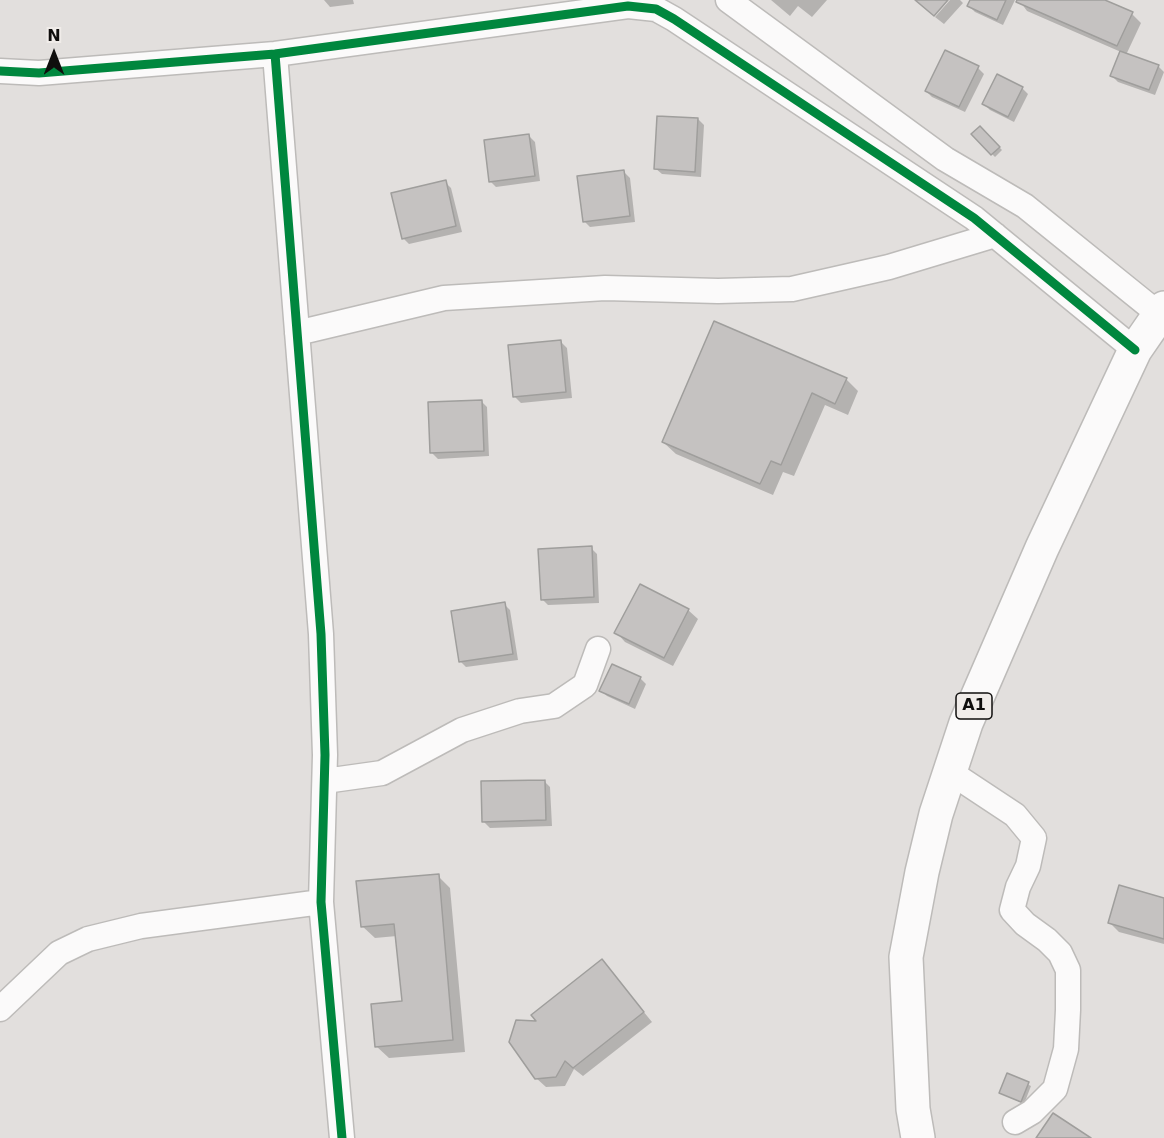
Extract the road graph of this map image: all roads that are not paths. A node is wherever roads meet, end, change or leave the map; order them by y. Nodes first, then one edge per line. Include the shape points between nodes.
1 (728, 0) edge
2 (275, 54) junction
3 (0, 70) edge
4 (995, 235) junction
5 (1162, 312) edge
6 (297, 333) junction
7 (1135, 350) junction
8 (598, 649) dead end
9 (950, 772) junction
10 (324, 780) junction
11 (321, 902) junction
12 (0, 1009) edge
13 (1015, 1122) dead end
14 (342, 1138) edge
15 (918, 1138) edge

1 - 5 street via 945,159 1025,206
2 - 3 street via 39,73
2 - 4 street via 628,6 656,9
2 - 6 street
4 - 6 street via 889,267 792,289 605,288 444,298
4 - 7 street
5 - 7 highway, A1
6 - 10 street via 321,634
7 - 9 highway, A1 via 1042,548 966,723
8 - 10 street via 585,685 554,706 520,711 462,730 382,773
9 - 13 street via 1015,815 1034,838 1012,910 1060,953 1068,970 1066,1049 1055,1089 1032,1112
9 - 15 highway, A1 via 936,814 906,957 913,1109
10 - 11 street
11 - 12 street via 141,926 88,939 59,952
11 - 14 street

